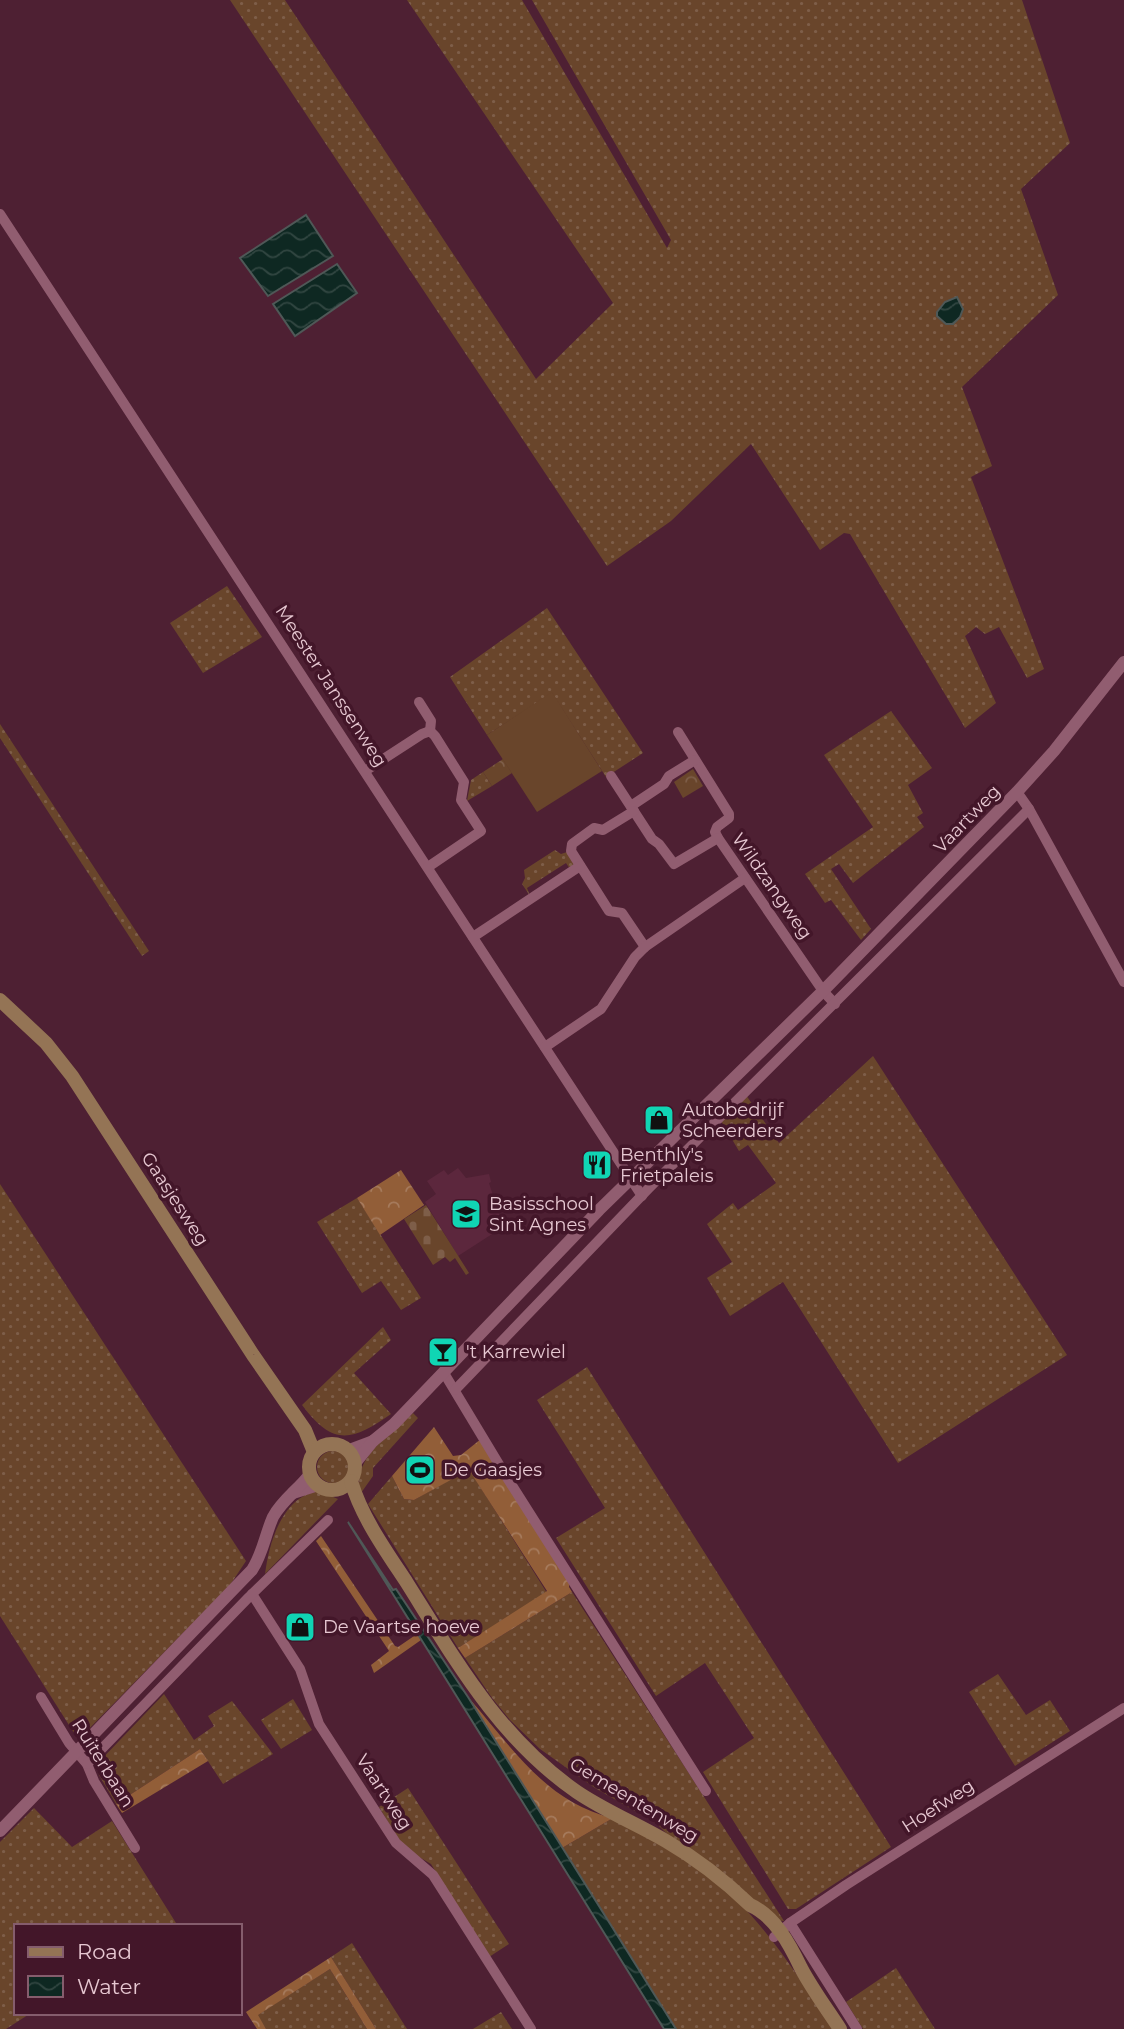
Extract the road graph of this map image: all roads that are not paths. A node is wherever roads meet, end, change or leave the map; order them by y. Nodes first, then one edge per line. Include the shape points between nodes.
1 (0, 214) edge
2 (1124, 662) edge
3 (419, 702) dead end
4 (430, 731) junction
5 (678, 732) dead end
6 (695, 760) junction
7 (365, 771) junction
8 (611, 776) dead end
9 (1017, 792) junction
10 (632, 808) junction
11 (1029, 809) junction
12 (718, 838) junction
13 (580, 866) junction
14 (428, 867) junction
15 (745, 878) junction
16 (473, 937) junction
17 (645, 947) junction
18 (1124, 982) edge
19 (823, 991) junction
20 (0, 1000) edge
21 (835, 1004) junction
22 (545, 1047) junction
23 (630, 1180) junction
24 (642, 1196) junction
25 (444, 1373) junction
26 (455, 1390) junction
27 (319, 1448) junction
28 (352, 1456) junction
29 (314, 1480) junction
30 (351, 1481) junction
31 (338, 1489) junction
32 (363, 1514) junction
33 (328, 1520) dead end
34 (237, 1586) junction
35 (251, 1596) junction
36 (41, 1697) dead end
37 (1124, 1708) edge
38 (77, 1751) junction
39 (87, 1764) junction
40 (706, 1791) dead end
41 (0, 1830) edge
42 (135, 1848) dead end
43 (781, 1931) junction
44 (531, 2029) edge
45 (840, 2029) edge
46 (857, 2029) edge

1 - 7 street, Meester Janssenweg
2 - 9 street, Vaartweg
3 - 4 street via 431,721
4 - 7 street
4 - 14 street via 464,782 461,800 481,831
5 - 6 street, Wildzangweg
6 - 10 street
6 - 12 street, Wildzangweg via 729,814 717,827
7 - 14 street, Meester Janssenweg
8 - 10 street
9 - 11 street
9 - 19 street, Vaartweg
10 - 12 street via 674,864
10 - 13 street via 603,830 594,828 575,841 572,855
11 - 18 street
11 - 21 street, Vaartweg
12 - 15 street, Wildzangweg
13 - 16 street
13 - 17 street via 609,911 622,913
14 - 16 street, Meester Janssenweg
15 - 17 street
15 - 19 street, Wildzangweg
16 - 22 street, Meester Janssenweg
17 - 22 street via 601,1009
19 - 21 street
19 - 23 street, Vaartweg
20 - 27 main road, Gaasjesweg via 46,1043 72,1076 253,1355
21 - 24 street, Vaartweg
22 - 23 street, Meester Janssenweg
23 - 24 street
23 - 25 street, Vaartweg
24 - 26 street, Vaartweg
25 - 26 street
25 - 28 street, Vaartweg via 394,1424
26 - 40 street
27 - 28 main road via 338,1444
27 - 29 main road via 309,1463
28 - 30 main road
29 - 31 main road
29 - 34 street via 281,1504 260,1557
30 - 31 main road
30 - 32 main road, Gemeentenweg
31 - 32 main road, Gemeentenweg
32 - 43 main road, Gemeentenweg via 461,1670 491,1712 532,1756 578,1793 696,1860 751,1905 755,1915
33 - 35 street
34 - 35 street, Vaartweg
34 - 38 street
35 - 39 street
35 - 44 street, Vaartweg via 300,1669 319,1724 396,1843 433,1875
36 - 38 street, Ruiterbaan
37 - 43 street, Hoefweg
38 - 39 street, Ruiterbaan
38 - 41 street
39 - 42 street, Ruiterbaan
43 - 45 main road, Gemeentenweg via 790,1958 802,1968
43 - 46 street, Gemeentenweg

